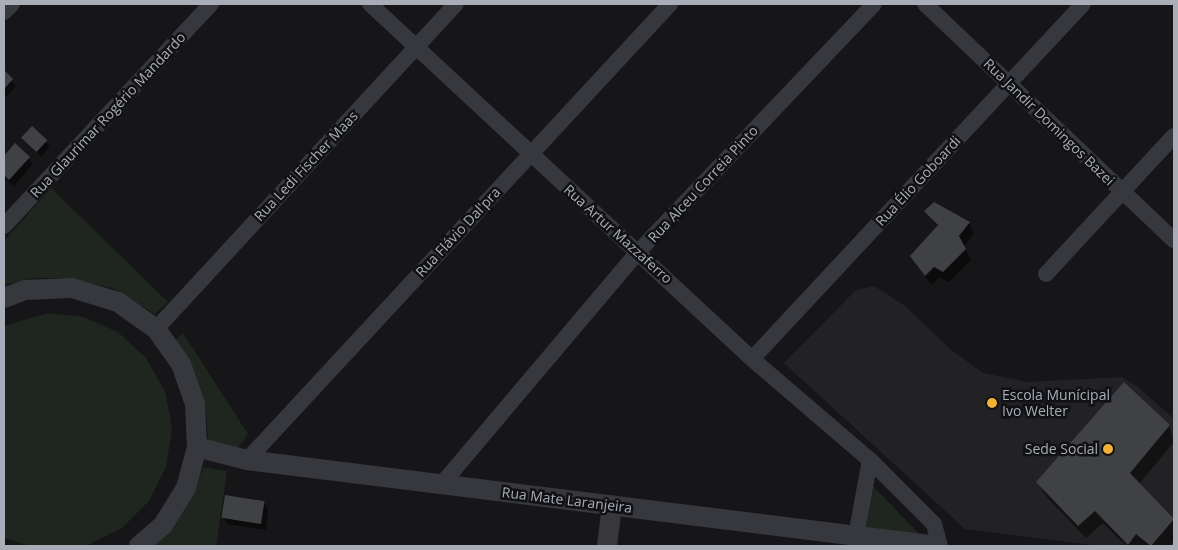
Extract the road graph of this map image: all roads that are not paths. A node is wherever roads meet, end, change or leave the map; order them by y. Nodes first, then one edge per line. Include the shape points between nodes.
1 (12, 4) edge
2 (211, 4) edge
3 (370, 4) edge
4 (456, 4) edge
5 (670, 4) edge
6 (874, 4) edge
7 (925, 4) edge
8 (1083, 4) edge
9 (4, 12) edge
10 (416, 46) junction
11 (1009, 83) junction
12 (1174, 136) edge
13 (530, 154) junction
14 (1122, 191) junction
15 (4, 226) edge
16 (1174, 240) edge
17 (638, 252) junction
18 (1046, 274) dead end
19 (4, 298) edge
20 (156, 329) junction
21 (752, 359) junction
22 (197, 447) junction
23 (247, 460) junction
24 (870, 460) junction
25 (441, 485) junction
26 (612, 505) junction
27 (856, 536) junction
28 (138, 546) edge
29 (607, 546) edge
30 (939, 546) edge

1 - 9 street
2 - 15 street, Rua Glaurimar Rogério Mandardo
3 - 10 street, Rua Artur Mazzaferro
4 - 10 street, Rua Ledi Fischer Maas
5 - 13 street, Rua Flávio Dal'pra
6 - 17 street, Rua Alceu Correia Pinto
7 - 11 street, Rua Jandir Domingos Bazei
8 - 11 street, Rua Élio Goboardi
10 - 13 street, Rua Artur Mazzaferro
10 - 20 street, Rua Ledi Fischer Maas
11 - 14 street, Rua Jandir Domingos Bazei
11 - 21 street, Rua Élio Goboardi
12 - 14 street
13 - 17 street, Rua Artur Mazzaferro
13 - 23 street, Rua Flávio Dal'pra
14 - 16 street, Rua Jandir Domingos Bazei
14 - 18 street
17 - 21 street, Rua Artur Mazzaferro
17 - 25 street, Rua Alceu Correia Pinto
19 - 20 street via 25,290 72,288 118,302
20 - 22 street via 181,364 195,404
21 - 24 street, Rua Artur Mazzaferro
22 - 23 street, Rua Mate Laranjeira
22 - 28 street via 186,488 163,525
23 - 25 street, Rua Mate Laranjeira
24 - 27 street
24 - 30 street, Rua Artur Mazzaferro via 934,524
25 - 26 street, Rua Mate Laranjeira
26 - 27 street, Rua Mate Laranjeira
26 - 29 street
27 - 30 street, Rua Mate Laranjeira

